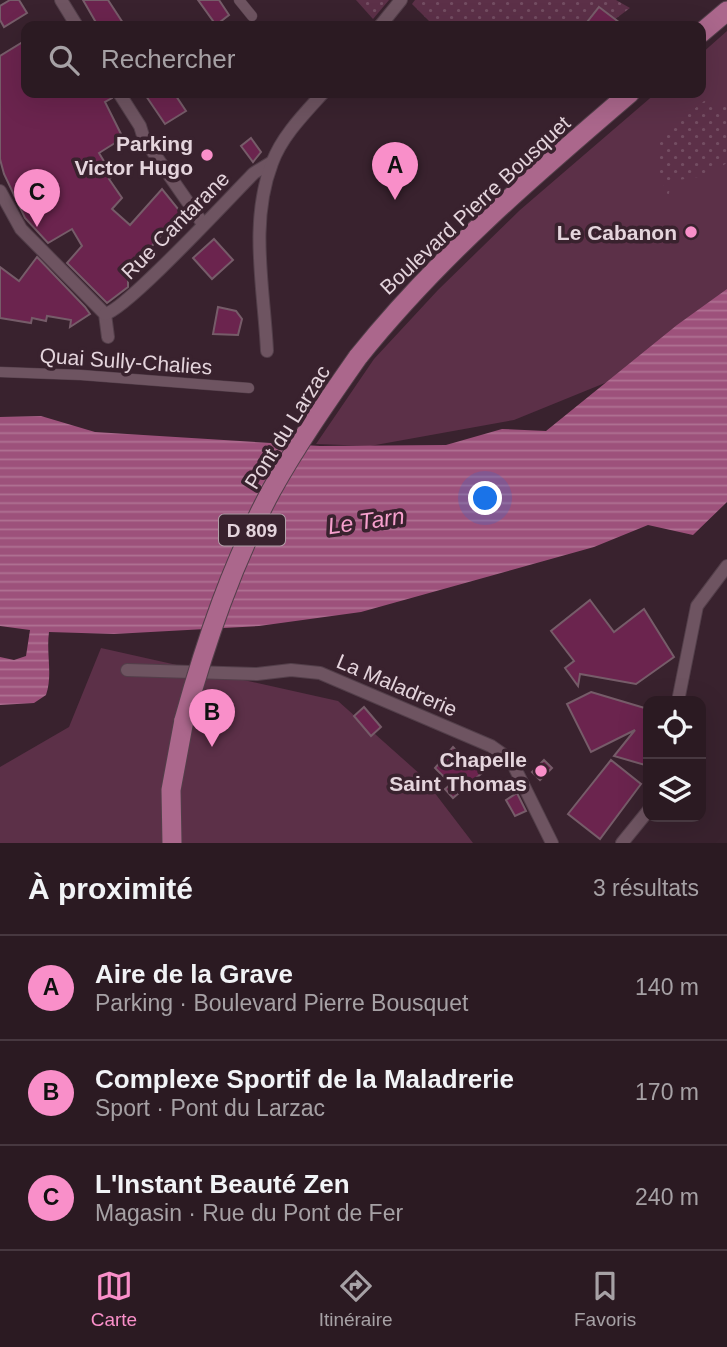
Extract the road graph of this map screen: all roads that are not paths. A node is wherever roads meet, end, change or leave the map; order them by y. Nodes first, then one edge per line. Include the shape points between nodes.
1 (61, 0) edge
2 (239, 0) edge
3 (401, 0) edge
4 (727, 11) edge
5 (252, 16) dead end
6 (74, 21) edge
7 (384, 21) edge
8 (706, 29) edge
9 (122, 98) edge
10 (319, 98) edge
11 (625, 98) edge
12 (272, 162) junction
13 (0, 191) edge
14 (203, 224) junction
15 (105, 314) junction
16 (108, 337) dead end
17 (267, 351) dead end
18 (358, 357) joint
19 (0, 372) edge
20 (249, 388) dead end
21 (727, 566) edge
22 (127, 670) dead end
23 (679, 696) edge
24 (643, 817) edge
25 (172, 843) edge
26 (552, 843) edge
27 (622, 843) edge

1 - 6 street
2 - 5 street
3 - 7 street
4 - 8 main road
9 - 14 street via 144,139
10 - 12 street, Rue Cantarane via 293,127
11 - 18 main road, Boulevard Pierre Bousquet / D 809 via 449,255
12 - 14 street, Rue Cantarane via 254,173
12 - 17 street, Rue Cantarane via 260,209
13 - 15 street via 21,229
14 - 15 street, Rue Cantarane via 138,291
15 - 16 street
18 - 25 main road, Pont du Larzac / D 809, bridge via 299,446 246,542 219,607 184,720 171,790
19 - 20 street, Quai Sully-Chalies
21 - 23 street via 697,606
22 - 26 street, La Maladrerie via 320,673 505,756
24 - 27 street

